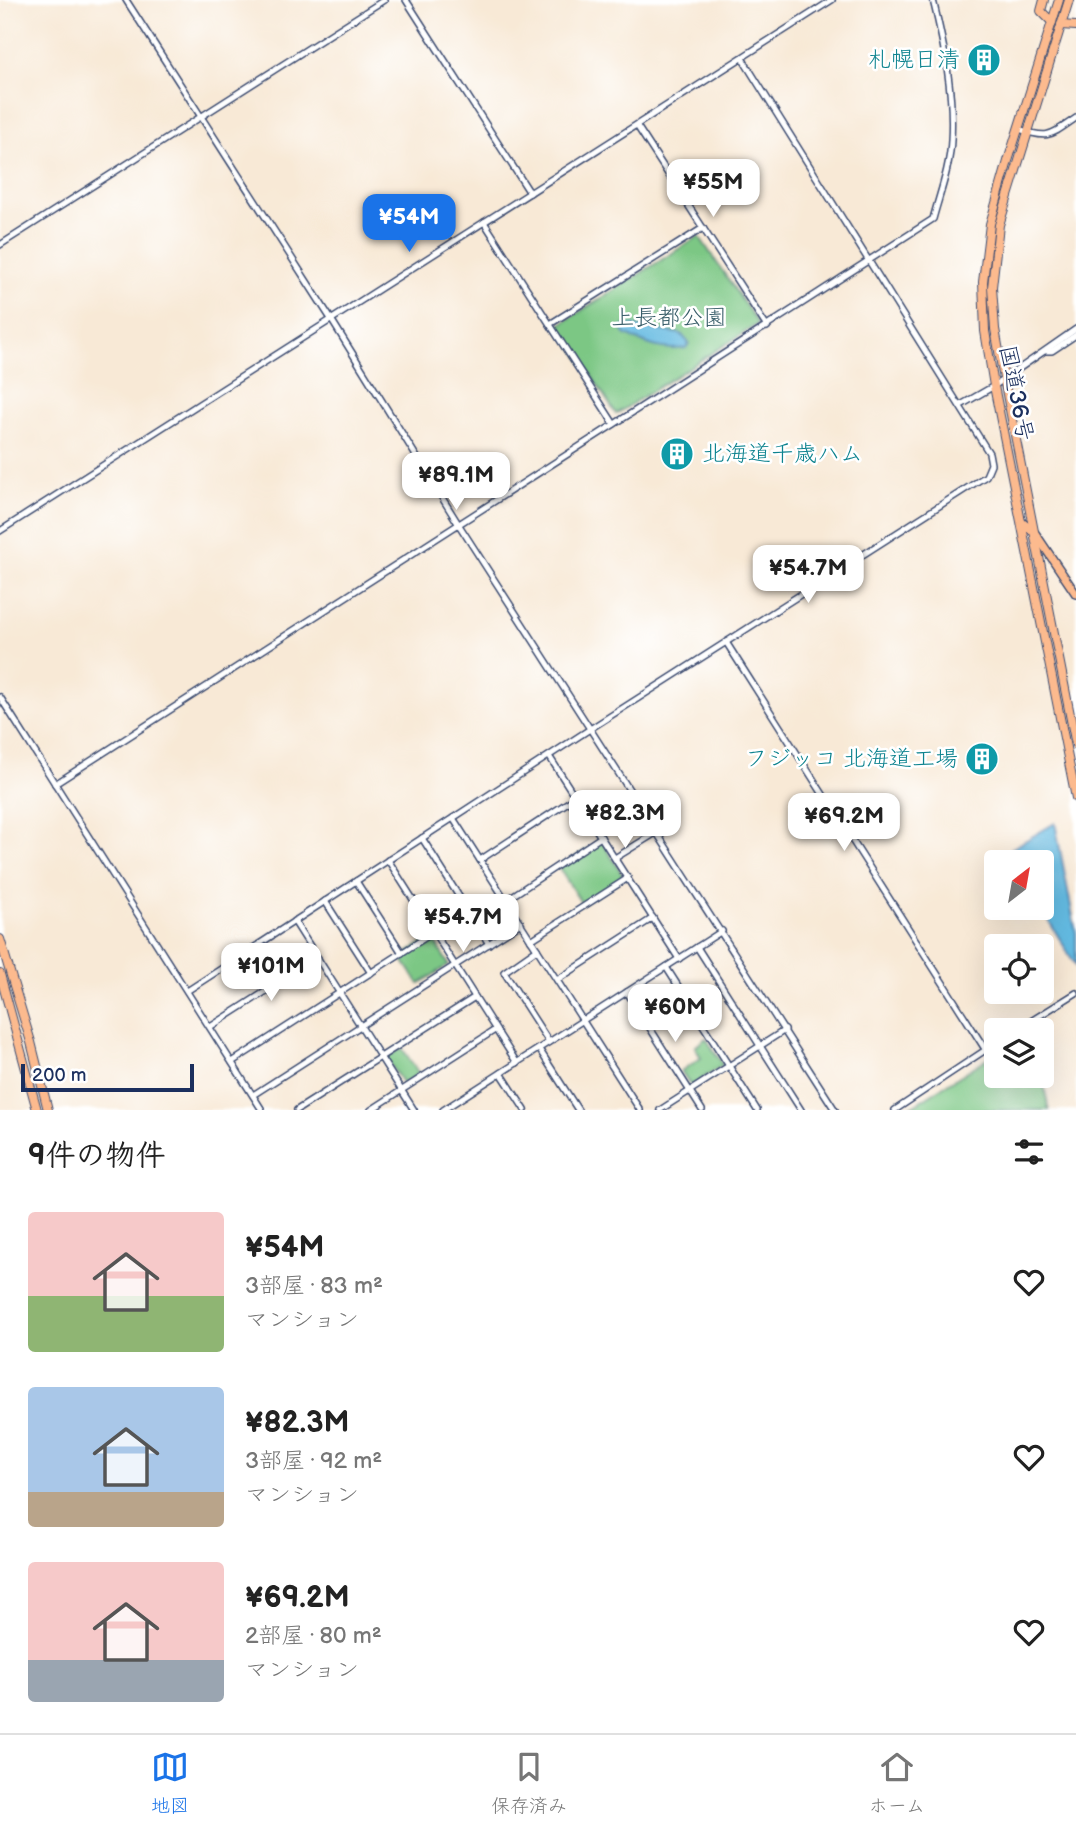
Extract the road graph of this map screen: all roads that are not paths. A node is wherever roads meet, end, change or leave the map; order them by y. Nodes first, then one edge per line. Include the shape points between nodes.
1 (126, 0) edge
2 (384, 0) edge
3 (406, 0) edge
4 (832, 0) edge
5 (933, 0) edge
6 (1044, 0) edge
7 (1059, 0) edge
8 (1069, 0) edge
9 (1057, 23) junction
10 (1076, 26) edge
11 (743, 58) junction
12 (201, 117) junction
13 (1076, 118) edge
14 (637, 126) junction
15 (1023, 130) junction
16 (530, 193) junction
17 (484, 222) junction
18 (703, 228) junction
19 (0, 245) edge
20 (870, 261) junction
21 (331, 319) junction
22 (550, 324) junction
23 (767, 327) junction
24 (1076, 329) edge
25 (1076, 335) edge
26 (1046, 351) junction
27 (1004, 379) junction
28 (994, 386) junction
29 (961, 405) junction
30 (614, 424) junction
31 (1022, 522) junction
32 (459, 525) junction
33 (0, 531) edge
34 (1035, 533) junction
35 (1076, 594) edge
36 (726, 642) junction
37 (0, 697) edge
38 (590, 729) junction
39 (1076, 745) edge
40 (549, 755) junction
41 (55, 784) junction
42 (576, 797) junction
43 (1076, 798) edge
44 (453, 818) junction
45 (657, 832) junction
46 (601, 837) junction
47 (422, 838) junction
48 (615, 859) junction
49 (388, 860) junction
50 (480, 860) junction
51 (628, 878) junction
52 (356, 881) junction
53 (506, 900) junction
54 (325, 901) junction
55 (653, 918) junction
56 (294, 921) junction
57 (521, 923) junction
58 (722, 931) junction
59 (434, 932) junction
60 (0, 939) edge
61 (531, 940) junction
62 (489, 944) junction
63 (697, 947) junction
64 (537, 949) junction
65 (402, 953) junction
66 (318, 958) junction
67 (680, 959) junction
68 (455, 965) junction
69 (666, 967) junction
70 (371, 973) junction
71 (0, 974) edge
72 (557, 980) junction
73 (187, 991) junction
74 (627, 992) junction
75 (340, 993) junction
76 (1076, 993) edge
77 (475, 997) junction
78 (1036, 1018) edge
79 (583, 1020) junction
80 (360, 1026) junction
81 (210, 1027) junction
82 (495, 1030) junction
83 (785, 1030) junction
84 (549, 1042) junction
85 (761, 1046) junction
86 (984, 1047) edge
87 (539, 1049) junction
88 (984, 1050) edge
89 (381, 1057) junction
90 (232, 1062) junction
91 (517, 1063) junction
92 (729, 1066) junction
93 (501, 1073) junction
94 (402, 1091) junction
95 (690, 1091) junction
96 (253, 1095) junction
97 (522, 1109) edge
98 (37, 1110) edge
99 (48, 1110) edge
100 (262, 1110) edge
101 (297, 1110) edge
102 (371, 1110) edge
103 (414, 1110) edge
104 (443, 1110) edge
105 (578, 1110) edge
106 (640, 1110) edge
107 (660, 1110) edge
108 (702, 1110) edge
109 (757, 1110) edge
110 (800, 1110) edge
111 (835, 1110) edge
112 (895, 1110) edge

1 - 12 street
2 - 12 street
3 - 16 street
4 - 11 street
5 - 20 street via 950,91 951,141 945,177 933,219
6 - 9 highway via 1041,11
7 - 9 highway, 国道36号
8 - 9 highway, 国道36号
9 - 10 highway
9 - 15 highway, 国道36号
11 - 14 street
11 - 20 street
12 - 19 street
12 - 21 street
13 - 15 street via 1042,136
14 - 16 street
14 - 18 street
15 - 27 highway, 国道36号 via 999,225 992,287
15 - 28 highway, 国道36号 via 990,224 985,331
16 - 17 street
17 - 21 street
17 - 22 street
18 - 22 street
18 - 23 street
20 - 23 street
20 - 29 street
21 - 32 street
21 - 33 street
22 - 30 street
23 - 30 street
24 - 26 street
25 - 26 street
26 - 27 street
27 - 28 street
27 - 34 highway, 国道36号
28 - 29 street
28 - 31 highway, 国道36号
29 - 36 street via 989,453 986,476
30 - 32 street
31 - 34 main road
31 - 43 highway, 国道36号
32 - 38 street
32 - 41 street
34 - 35 main road
34 - 39 highway, 国道36号
36 - 38 street
36 - 86 street
37 - 41 street
38 - 40 street
38 - 45 street
40 - 42 street
40 - 44 street
41 - 73 street
42 - 46 street
42 - 50 street
44 - 47 street
44 - 50 street
45 - 48 street
45 - 58 street
46 - 48 street
46 - 53 street
47 - 49 street
47 - 62 street
48 - 51 street
49 - 52 street
49 - 59 street
50 - 53 street
51 - 55 street
51 - 61 street
52 - 54 street
52 - 65 street
53 - 57 street
54 - 56 street
54 - 70 street
55 - 67 street
55 - 72 street
56 - 66 street
56 - 73 street
57 - 61 street
57 - 62 street
58 - 63 street
58 - 83 street
59 - 65 street
59 - 68 street
60 - 99 highway
61 - 64 street
62 - 68 street
63 - 67 street
63 - 85 street
64 - 72 street
64 - 84 street via 504,972
65 - 70 street
66 - 75 street
66 - 81 street
67 - 69 street
68 - 77 street
68 - 80 street
69 - 74 street
69 - 92 street
70 - 75 street
71 - 98 highway
72 - 79 street
73 - 81 street
74 - 79 street
74 - 95 street
75 - 80 street
75 - 90 street
76 - 78 street
77 - 82 street
77 - 89 street
79 - 84 street
79 - 106 street
80 - 89 street
80 - 96 street
81 - 90 street
82 - 91 street
82 - 94 street
83 - 85 street
83 - 111 street
84 - 87 street
85 - 92 street
85 - 110 street
87 - 91 street
87 - 105 street
88 - 112 street
89 - 94 street
89 - 101 street
90 - 96 street
91 - 93 street
92 - 95 street
92 - 109 street
93 - 97 street
93 - 104 street
94 - 102 street
94 - 103 street
95 - 107 street
95 - 108 street
96 - 100 street

